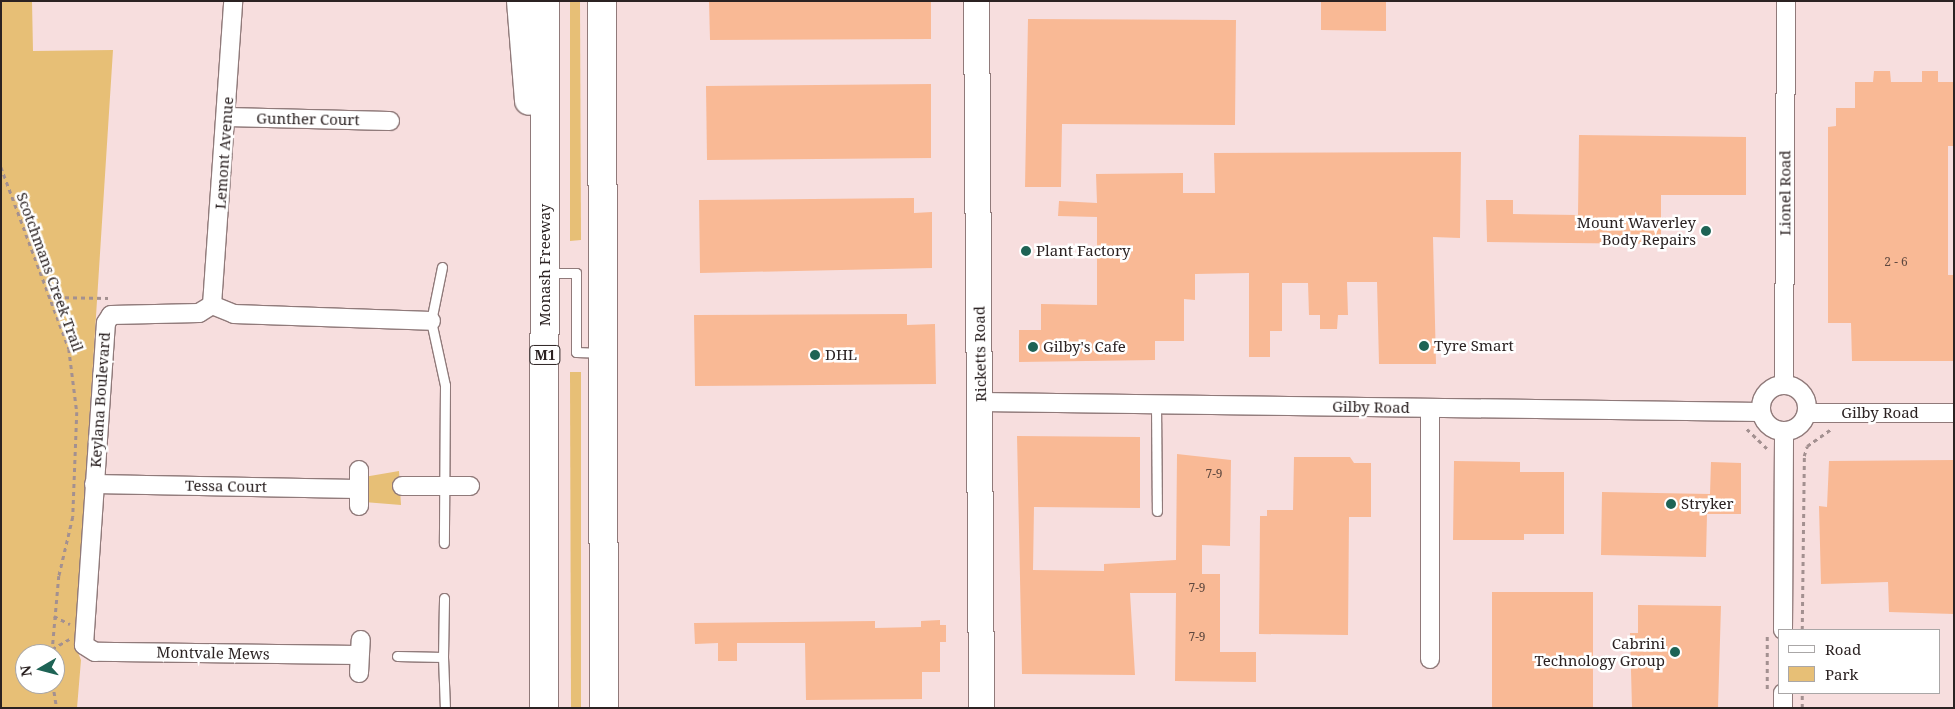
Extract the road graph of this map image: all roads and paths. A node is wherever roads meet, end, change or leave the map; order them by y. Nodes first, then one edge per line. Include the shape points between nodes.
1 (233, 1) edge
2 (521, 1) edge
3 (545, 1) edge
4 (602, 1) edge
5 (616, 1) edge
6 (976, 1) edge
7 (1786, 1) edge
8 (226, 117) junction
9 (390, 121) dead end
10 (1, 167) edge
11 (442, 267) dead end
12 (545, 273) junction
13 (49, 297) junction
14 (212, 306) junction
15 (124, 313) junction
16 (431, 321) junction
17 (546, 329) junction
18 (604, 353) junction
19 (1784, 384) junction
20 (980, 402) junction
21 (1156, 404) junction
22 (1430, 408) junction
23 (1738, 412) junction
24 (1761, 412) junction
25 (1831, 412) junction
26 (1807, 413) junction
27 (1954, 413) edge
28 (1784, 431) junction
29 (1768, 457) dead end
30 (359, 470) dead end
31 (94, 484) junction
32 (402, 486) dead end
33 (444, 486) junction
34 (470, 486) dead end
35 (1157, 511) dead end
36 (444, 543) dead end
37 (444, 598) dead end
38 (1802, 629) edge
39 (83, 630) joint
40 (1775, 631) edge
41 (53, 644) edge
42 (397, 656) dead end
43 (443, 657) junction
44 (1430, 659) dead end
45 (604, 670) junction
46 (359, 674) dead end
47 (55, 694) edge
48 (1802, 694) edge
49 (1775, 696) edge
50 (57, 708) edge
51 (445, 708) edge
52 (544, 708) edge
53 (604, 708) edge
54 (608, 708) edge
55 (981, 708) edge
56 (1783, 708) edge
57 (1802, 708) edge

1 - 8 street, Lemont Avenue
2 - 17 highway
3 - 12 highway, Monash Freeway / M1
4 - 18 highway
5 - 18 highway
6 - 20 street, Ricketts Road
7 - 19 street, Lionel Road
8 - 9 street, Gunther Court
8 - 14 street, Lemont Avenue
10 - 13 path, Scotchmans Creek Trail
11 - 16 lane
12 - 17 highway, Monash Freeway / M1
12 - 18 lane via 576,273 576,352
13 - 15 path via 124,299
13 - 41 path, Scotchmans Creek Trail via 69,349 78,460 72,517 58,584
14 - 15 street, Keylana Boulevard via 199,313
14 - 16 street via 234,314
15 - 31 street, Keylana Boulevard via 111,315 106,324
16 - 33 lane via 445,384
17 - 52 highway, Monash Freeway / M1
18 - 45 highway
19 - 24 street via 1764,396
19 - 26 street via 1804,396
20 - 21 street, Gilby Road
20 - 55 street, Ricketts Road
21 - 22 street, Gilby Road
21 - 35 lane
22 - 23 street, Gilby Road
22 - 44 street
23 - 24 street, Gilby Road
23 - 29 path via 1738,429 1749,429 1768,449
24 - 28 street via 1769,426
25 - 26 street, Gilby Road
25 - 27 street, Gilby Road
25 - 38 path via 1831,430 1808,446 1804,456
26 - 28 street via 1799,426
28 - 40 street
30 - 31 street, Tessa Court via 358,497
31 - 39 street, Keylana Boulevard
32 - 33 street
33 - 34 street
33 - 36 lane
37 - 43 lane
39 - 46 street, Montvale Mews via 84,645 95,652 359,647
40 - 49 path
42 - 43 lane
43 - 51 lane
45 - 53 highway
45 - 54 highway
47 - 50 path
48 - 57 path
49 - 56 street

